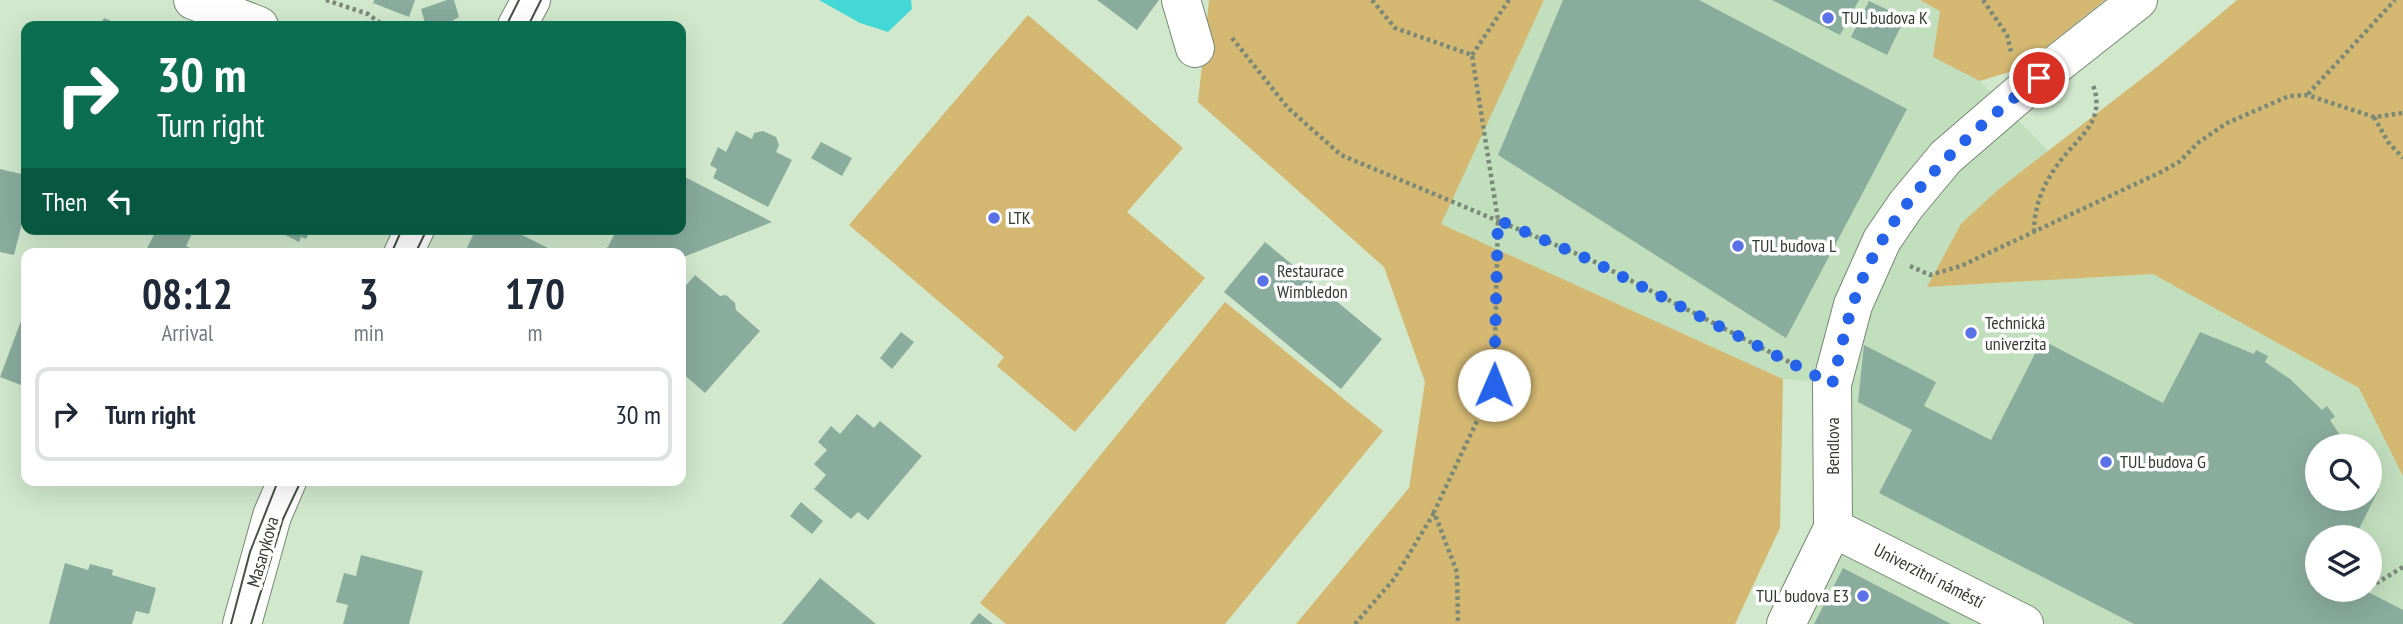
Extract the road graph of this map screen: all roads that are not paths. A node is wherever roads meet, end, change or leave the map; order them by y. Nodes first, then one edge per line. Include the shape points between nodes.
1 (193, 0) edge
2 (531, 0) edge
3 (1181, 0) edge
4 (2138, 0) edge
5 (246, 21) edge
6 (520, 21) edge
7 (1212, 41) road end
8 (285, 486) edge
9 (1833, 528) junction
10 (242, 624) edge
11 (1786, 624) edge
12 (2024, 624) edge

1 - 5 street
2 - 6 street
3 - 7 street
4 - 9 street, Bendlova via 1946,156 1906,205 1878,251 1853,304 1832,384
8 - 10 street, Masarykova
9 - 11 street, Bendlova
9 - 12 street, Univerzitní náměstí

